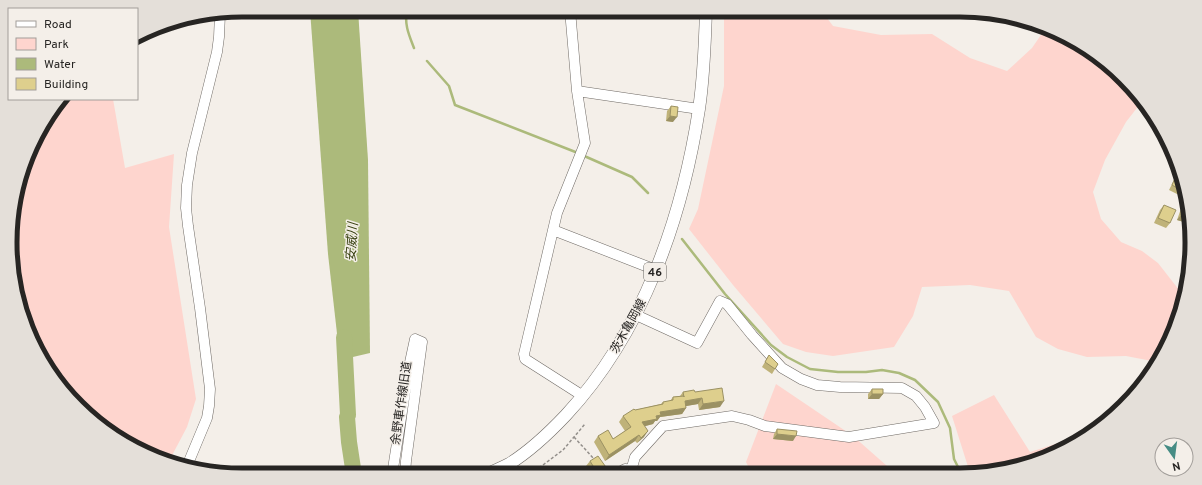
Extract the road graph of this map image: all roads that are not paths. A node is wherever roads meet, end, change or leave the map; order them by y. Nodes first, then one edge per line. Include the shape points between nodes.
1 (571, 17) edge
2 (706, 17) edge
3 (220, 18) edge
4 (577, 91) junction
5 (699, 109) junction
6 (553, 230) junction
7 (656, 270) junction
8 (636, 315) junction
9 (583, 396) junction
10 (189, 461) edge
11 (393, 468) edge
12 (406, 468) edge
13 (499, 468) edge
14 (632, 468) edge

1 - 4 street
2 - 5 main road, 茨木亀岡線 / 46
3 - 10 street via 217,52 188,178 186,208 210,383 207,418
4 - 5 street
4 - 6 street via 585,143 556,213
5 - 7 main road, 茨木亀岡線 / 46 via 687,174
6 - 7 street
6 - 9 street via 524,354 526,359
7 - 8 main road, 茨木亀岡線 / 46
8 - 9 main road, 茨木亀岡線 / 46 via 608,362
8 - 14 street via 696,343 720,301 727,304 782,368 801,379 818,385 840,387 902,388 916,396 926,407 934,423 849,437 765,426 732,416 663,426 635,457
9 - 13 main road, 茨木亀岡線 / 46 via 536,444
11 - 12 street, 余野車作線旧道 via 415,339 422,342

